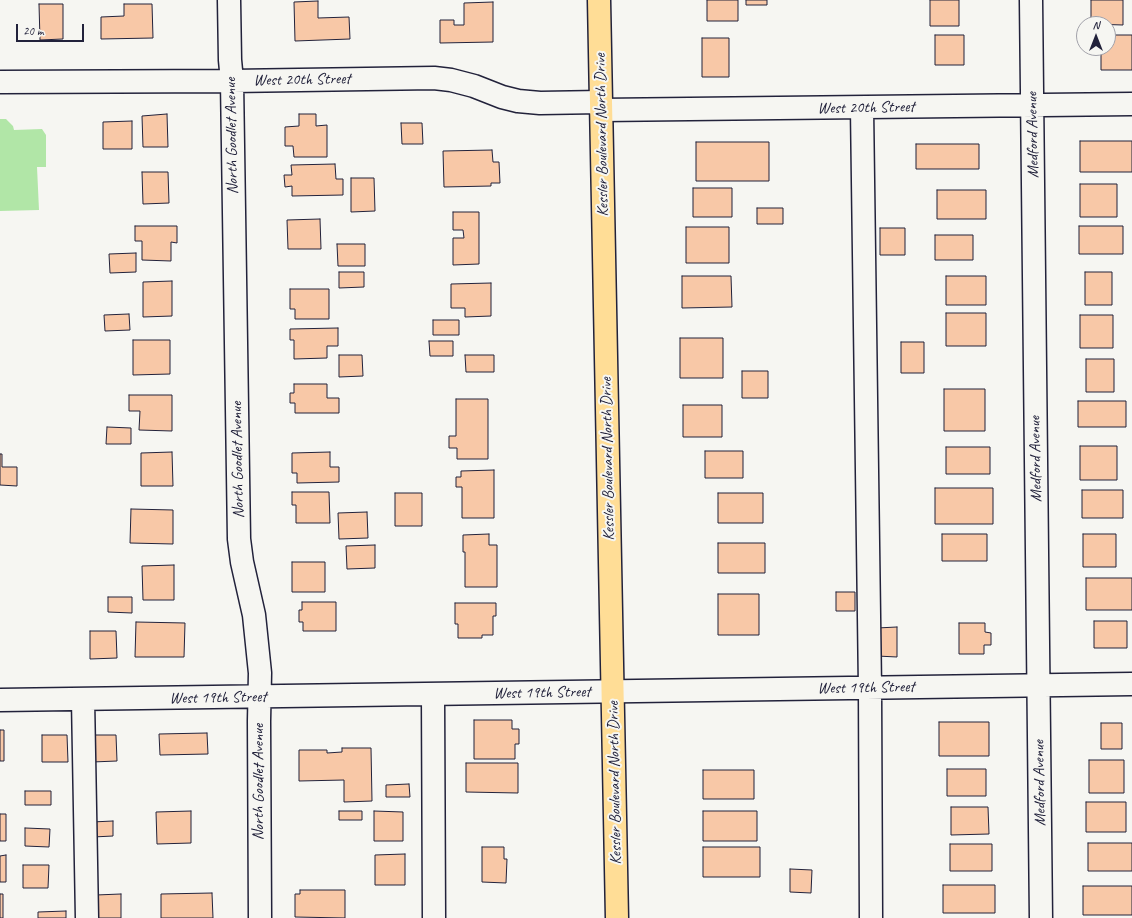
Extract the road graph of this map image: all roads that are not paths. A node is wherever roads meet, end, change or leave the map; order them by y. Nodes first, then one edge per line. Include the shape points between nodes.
1 (229, 0) edge
2 (599, 0) edge
3 (1031, 0) edge
4 (232, 81) junction
5 (0, 82) edge
6 (1132, 104) edge
7 (1033, 105) junction
8 (601, 106) junction
9 (862, 108) junction
10 (1132, 684) edge
11 (1038, 685) junction
12 (870, 688) junction
13 (613, 692) junction
14 (433, 695) junction
15 (259, 697) junction
16 (83, 699) junction
17 (0, 700) edge
18 (87, 918) edge
19 (260, 918) edge
20 (434, 918) edge
21 (617, 918) edge
22 (871, 918) edge
23 (1041, 918) edge

1 - 4 street, North Goodlet Avenue
2 - 8 main road, Kessler Boulevard North Drive
3 - 7 street, Medford Avenue
4 - 5 street, West 20th Street
4 - 8 street, West 20th Street via 434,78 474,86 518,101
4 - 15 street, North Goodlet Avenue via 239,538 257,639
6 - 7 street, West 20th Street
7 - 9 street, West 20th Street
7 - 11 street, Medford Avenue
8 - 9 street, West 20th Street
8 - 13 main road, Kessler Boulevard North Drive
9 - 12 street
10 - 11 street, West 19th Street
11 - 12 street, West 19th Street
11 - 23 street, Medford Avenue
12 - 13 street, West 19th Street
12 - 22 street
13 - 14 street, West 19th Street
13 - 21 main road, Kessler Boulevard North Drive
14 - 15 street, West 19th Street
14 - 20 street
15 - 16 street, West 19th Street
15 - 19 street, North Goodlet Avenue
16 - 17 street, West 19th Street
16 - 18 street

